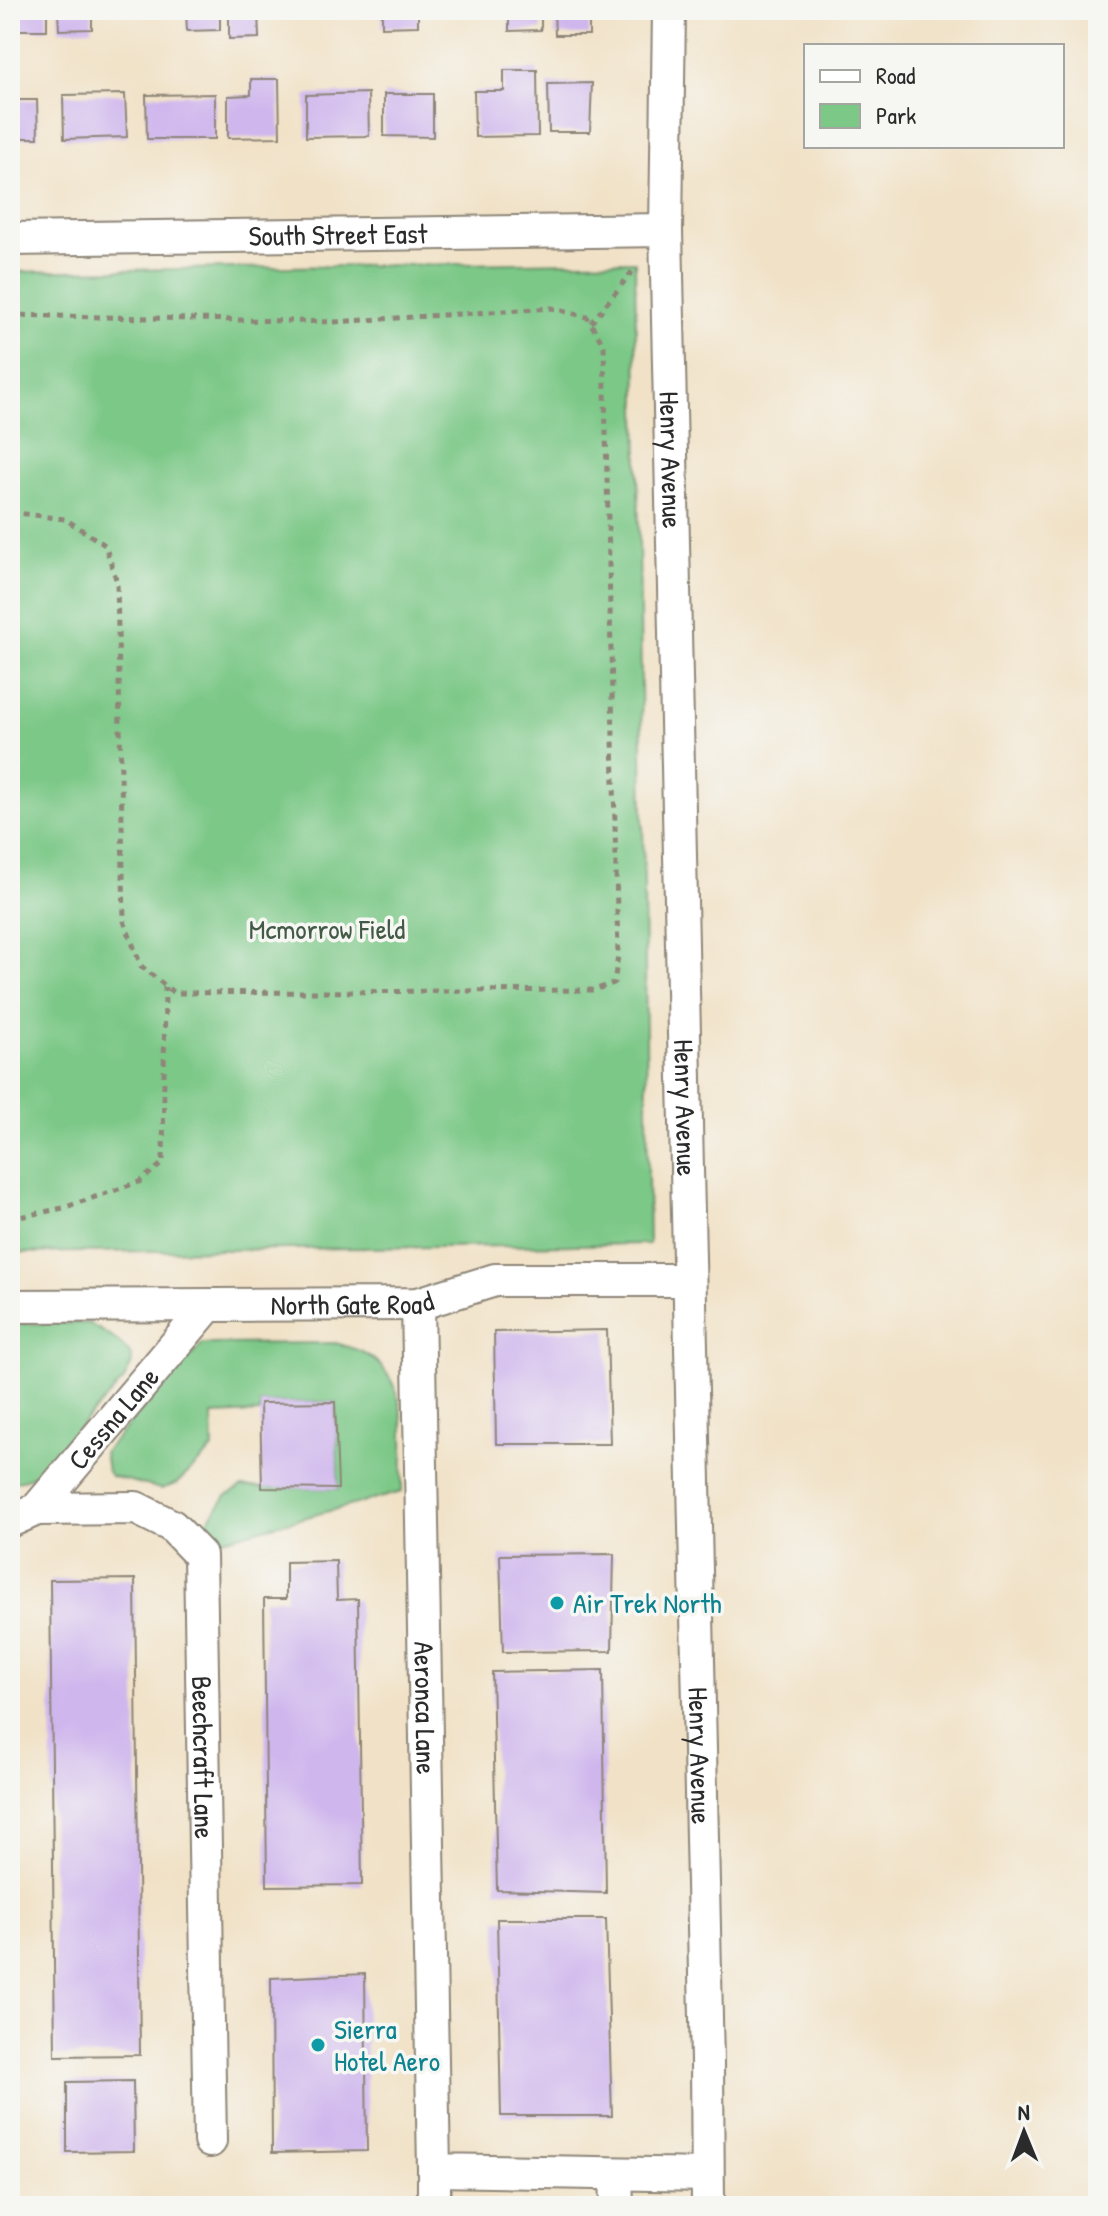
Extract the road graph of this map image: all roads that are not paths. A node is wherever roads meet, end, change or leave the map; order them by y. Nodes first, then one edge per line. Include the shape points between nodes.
1 (669, 10) edge
2 (666, 230) junction
3 (10, 239) edge
4 (689, 1280) junction
5 (418, 1304) junction
6 (10, 1306) edge
7 (208, 1306) junction
8 (24, 1515) edge
9 (210, 2141) dead end
10 (434, 2170) junction
11 (616, 2174) junction
12 (708, 2191) edge
13 (434, 2206) edge
14 (617, 2206) edge

1 - 2 street, Henry Avenue
2 - 3 street, South Street East
2 - 4 street, Henry Avenue
4 - 5 street, North Gate Road via 495,1280
4 - 12 street, Henry Avenue
5 - 7 street, North Gate Road
5 - 10 street, Aeronca Lane
6 - 7 street, North Gate Road
7 - 8 street, Cessna Lane
8 - 9 street, Beechcraft Lane via 136,1508 172,1526 200,1555
10 - 11 street
10 - 13 street, Aeronca Lane
11 - 12 street
11 - 14 street

